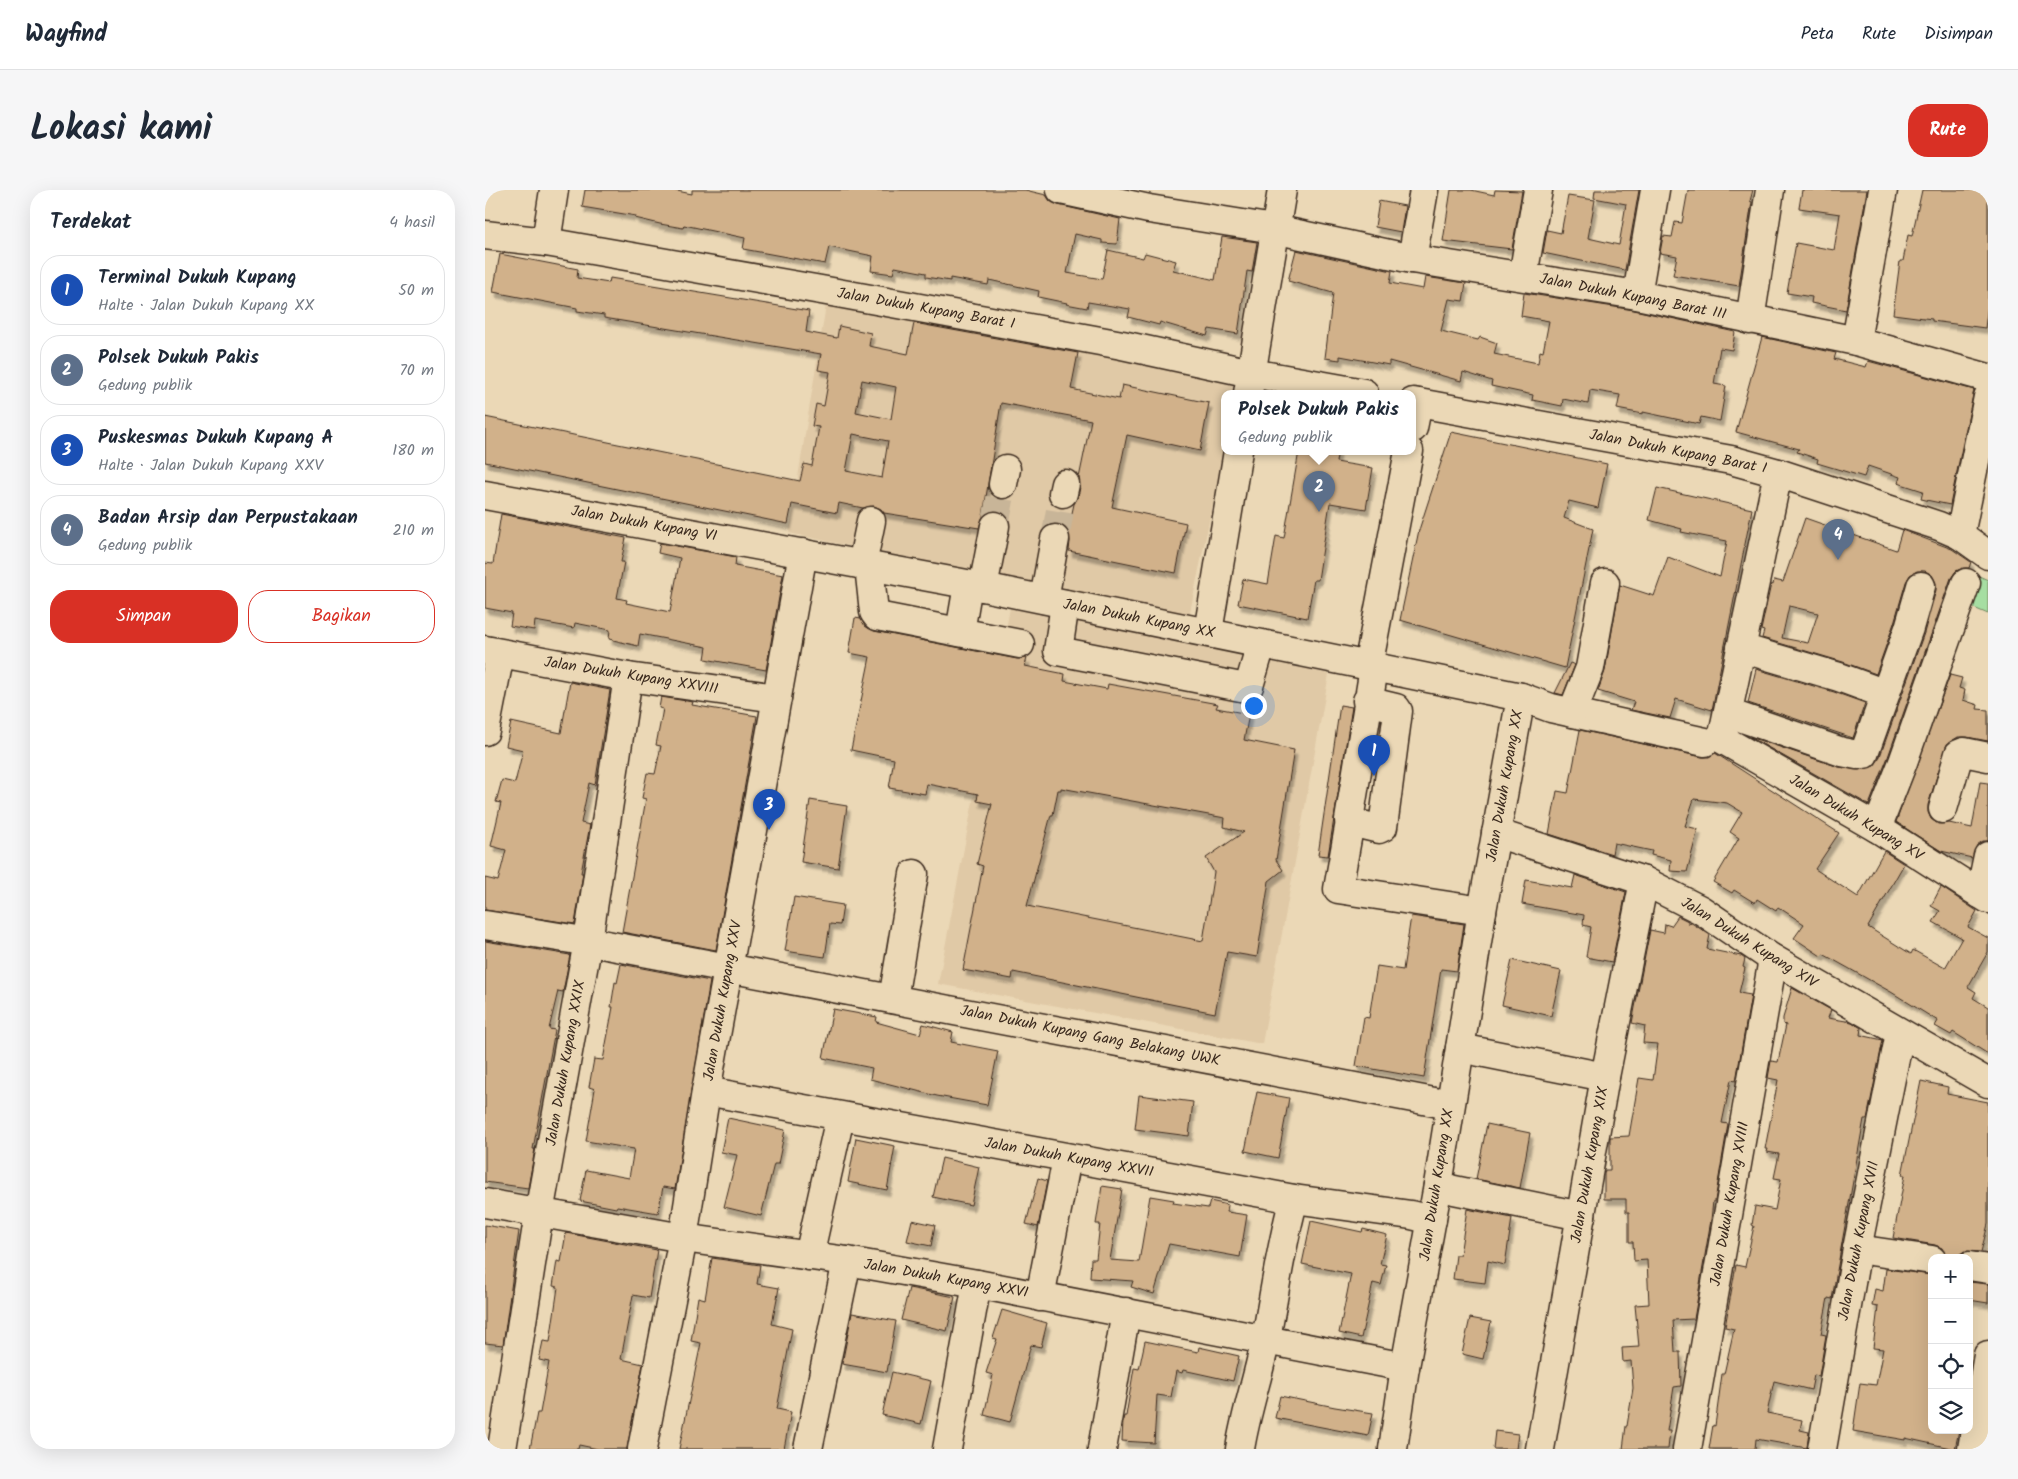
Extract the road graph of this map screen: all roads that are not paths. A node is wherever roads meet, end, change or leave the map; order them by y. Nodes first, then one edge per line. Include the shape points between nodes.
1 (554, 190) edge
2 (1061, 190) edge
3 (1281, 190) edge
4 (1425, 190) edge
5 (1538, 190) edge
6 (1655, 190) edge
7 (1771, 190) edge
8 (1883, 190) edge
9 (1151, 200) edge
10 (1274, 230) junction
11 (485, 235) edge
12 (546, 242) junction
13 (1412, 259) junction
14 (1523, 276) junction
15 (1637, 296) junction
16 (1750, 320) junction
17 (1856, 341) junction
18 (1988, 378) edge
19 (1249, 383) edge
20 (1330, 390) edge
21 (1988, 397) edge
22 (1416, 411) edge
23 (1237, 455) edge
24 (1408, 455) edge
25 (1778, 473) junction
26 (485, 495) edge
27 (871, 521) dead end
28 (995, 526) tunnel mouth
29 (1960, 535) junction
30 (1055, 539) tunnel mouth
31 (803, 553) junction
32 (1988, 555) edge
33 (865, 565) junction
34 (1605, 583) dead end
35 (1966, 583) dead end
36 (976, 586) junction
37 (1921, 586) dead end
38 (1054, 602) junction
39 (960, 632) junction
40 (1208, 632) junction
41 (1020, 644) dead end
42 (1261, 645) junction
43 (1741, 648) junction
44 (493, 652) edge
45 (1371, 667) junction
46 (629, 677) junction
47 (1885, 694) junction
48 (1521, 697) junction
49 (777, 698) junction
50 (1573, 713) junction
51 (1728, 713) junction
52 (485, 731) edge
53 (1713, 740) junction
54 (1988, 757) edge
55 (1943, 809) dead end
56 (1877, 828) junction
57 (1497, 833) junction
58 (1988, 856) edge
59 (914, 874) dead end
60 (1644, 881) junction
61 (1984, 896) edge
62 (1482, 911) junction
63 (485, 925) edge
64 (588, 942) junction
65 (1773, 959) junction
66 (729, 968) junction
67 (893, 999) junction
68 (1900, 1033) junction
69 (1460, 1048) junction
70 (1605, 1077) junction
71 (1988, 1083) edge
72 (706, 1091) junction
73 (1450, 1105) junction
74 (840, 1117) junction
75 (1067, 1158) junction
76 (1438, 1185) junction
77 (1294, 1199) junction
78 (485, 1203) edge
79 (539, 1213) junction
80 (1581, 1216) junction
81 (1432, 1220) junction
82 (683, 1238) junction
83 (1857, 1249) junction
84 (809, 1256) junction
85 (1928, 1259) edge
86 (847, 1261) junction
87 (1973, 1267) edge
88 (1988, 1269) edge
89 (977, 1284) junction
90 (1041, 1297) junction
91 (1126, 1312) junction
92 (1266, 1339) junction
93 (1988, 1355) edge
94 (1405, 1367) junction
95 (502, 1449) edge
96 (642, 1449) edge
97 (808, 1449) edge
98 (947, 1449) edge
99 (1102, 1449) edge
100 (1240, 1449) edge
101 (1393, 1449) edge
102 (1540, 1449) edge
103 (1687, 1449) edge
104 (1822, 1449) edge
105 (1972, 1449) edge

1 - 12 street
2 - 9 street, Jalan Dukuh Kupang Barat III
3 - 10 street
4 - 13 street
5 - 14 street
6 - 15 street
7 - 16 street
8 - 17 street
9 - 10 street, Jalan Dukuh Kupang Barat III
10 - 13 street, Jalan Dukuh Kupang Barat III
10 - 19 street
11 - 12 street, Jalan Dukuh Kupang Barat I
12 - 19 street, Jalan Dukuh Kupang Barat I via 1122,345
13 - 14 street, Jalan Dukuh Kupang Barat III
14 - 15 street, Jalan Dukuh Kupang Barat III
15 - 16 street, Jalan Dukuh Kupang Barat III
16 - 17 street, Jalan Dukuh Kupang Barat III
17 - 18 street, Jalan Dukuh Kupang Barat III
19 - 20 street, Jalan Dukuh Kupang Barat I
21 - 29 street
22 - 25 street, Jalan Dukuh Kupang Barat I via 1731,460
23 - 40 street
24 - 45 street
25 - 29 street, Jalan Dukuh Kupang Barat I
25 - 43 street
26 - 31 street, Jalan Dukuh Kupang VI
27 - 33 street
28 - 36 street
29 - 32 street, Jalan Dukuh Kupang Barat I
30 - 38 street
31 - 33 street, Jalan Dukuh Kupang XX
31 - 49 street, Jalan Dukuh Kupang XXV
33 - 36 street, Jalan Dukuh Kupang XX
33 - 39 street via 877,616
34 - 50 street via 1590,668
35 - 56 street
36 - 38 street, Jalan Dukuh Kupang XX
36 - 39 street
37 - 47 street
38 - 40 street, Jalan Dukuh Kupang XX
38 - 42 street via 1058,651 1243,688 1249,686
39 - 41 street
40 - 42 street, Jalan Dukuh Kupang XX
42 - 45 street, Jalan Dukuh Kupang XX
43 - 47 street
43 - 51 street
44 - 46 street, Jalan Dukuh Kupang XXVIII
44 - 52 street
45 - 48 street, Jalan Dukuh Kupang XX
45 - 62 street via 1338,888
46 - 49 street, Jalan Dukuh Kupang XXVIII
46 - 64 street, Jalan Dukuh Kupang XXIX
47 - 51 street via 1861,755 1842,752
48 - 50 street, Jalan Dukuh Kupang XV
48 - 57 street, Jalan Dukuh Kupang XX
49 - 66 street, Jalan Dukuh Kupang XXV
50 - 53 street, Jalan Dukuh Kupang XV
51 - 53 street
53 - 56 street, Jalan Dukuh Kupang XV
54 - 55 street via 1964,752 1959,754
56 - 61 street, Jalan Dukuh Kupang XV
57 - 60 street, Jalan Dukuh Kupang XIV
57 - 62 street, Jalan Dukuh Kupang XX
58 - 61 street
59 - 67 street
60 - 65 street, Jalan Dukuh Kupang XIV via 1701,910
60 - 70 street, Jalan Dukuh Kupang XIX
62 - 69 street, Jalan Dukuh Kupang XX
63 - 64 street, Jalan Dukuh Kupang Gang Belakang UWK
64 - 66 street, Jalan Dukuh Kupang Gang Belakang UWK
64 - 79 street, Jalan Dukuh Kupang XXIX
65 - 68 street, Jalan Dukuh Kupang XIV
65 - 103 street, Jalan Dukuh Kupang XVIII
66 - 67 street, Jalan Dukuh Kupang Gang Belakang UWK
66 - 72 street, Jalan Dukuh Kupang XXV
67 - 73 street, Jalan Dukuh Kupang Gang Belakang UWK
68 - 71 street, Jalan Dukuh Kupang XIV
68 - 83 street, Jalan Dukuh Kupang XVII
69 - 70 street
69 - 73 street, Jalan Dukuh Kupang XX
70 - 80 street, Jalan Dukuh Kupang XIX
72 - 74 street, Jalan Dukuh Kupang XXVII
72 - 82 street, Jalan Dukuh Kupang XXV
73 - 76 street, Jalan Dukuh Kupang XX
74 - 75 street, Jalan Dukuh Kupang XXVII
74 - 84 street
75 - 77 street, Jalan Dukuh Kupang XXVII
75 - 90 street
76 - 80 street
76 - 81 street, Jalan Dukuh Kupang XX
77 - 81 street, Jalan Dukuh Kupang XXVII
77 - 92 street via 1285,1229
78 - 79 street, Jalan Dukuh Kupang XXVI
79 - 82 street, Jalan Dukuh Kupang XXVI
79 - 95 street, Jalan Dukuh Kupang XXIX
80 - 102 street, Jalan Dukuh Kupang XIX
81 - 94 street, Jalan Dukuh Kupang XX
82 - 84 street, Jalan Dukuh Kupang XXVI
82 - 96 street, Jalan Dukuh Kupang XXV
83 - 85 street
83 - 104 street, Jalan Dukuh Kupang XVII
84 - 86 street, Jalan Dukuh Kupang XXVI
86 - 89 street, Jalan Dukuh Kupang XXVI
86 - 97 street
87 - 88 street
89 - 90 street, Jalan Dukuh Kupang XXVI
89 - 98 street
90 - 91 street, Jalan Dukuh Kupang XXVI
91 - 92 street, Jalan Dukuh Kupang XXVI
91 - 99 street
92 - 94 street, Jalan Dukuh Kupang XXVI
92 - 100 street
93 - 105 street
94 - 101 street, Jalan Dukuh Kupang XX

